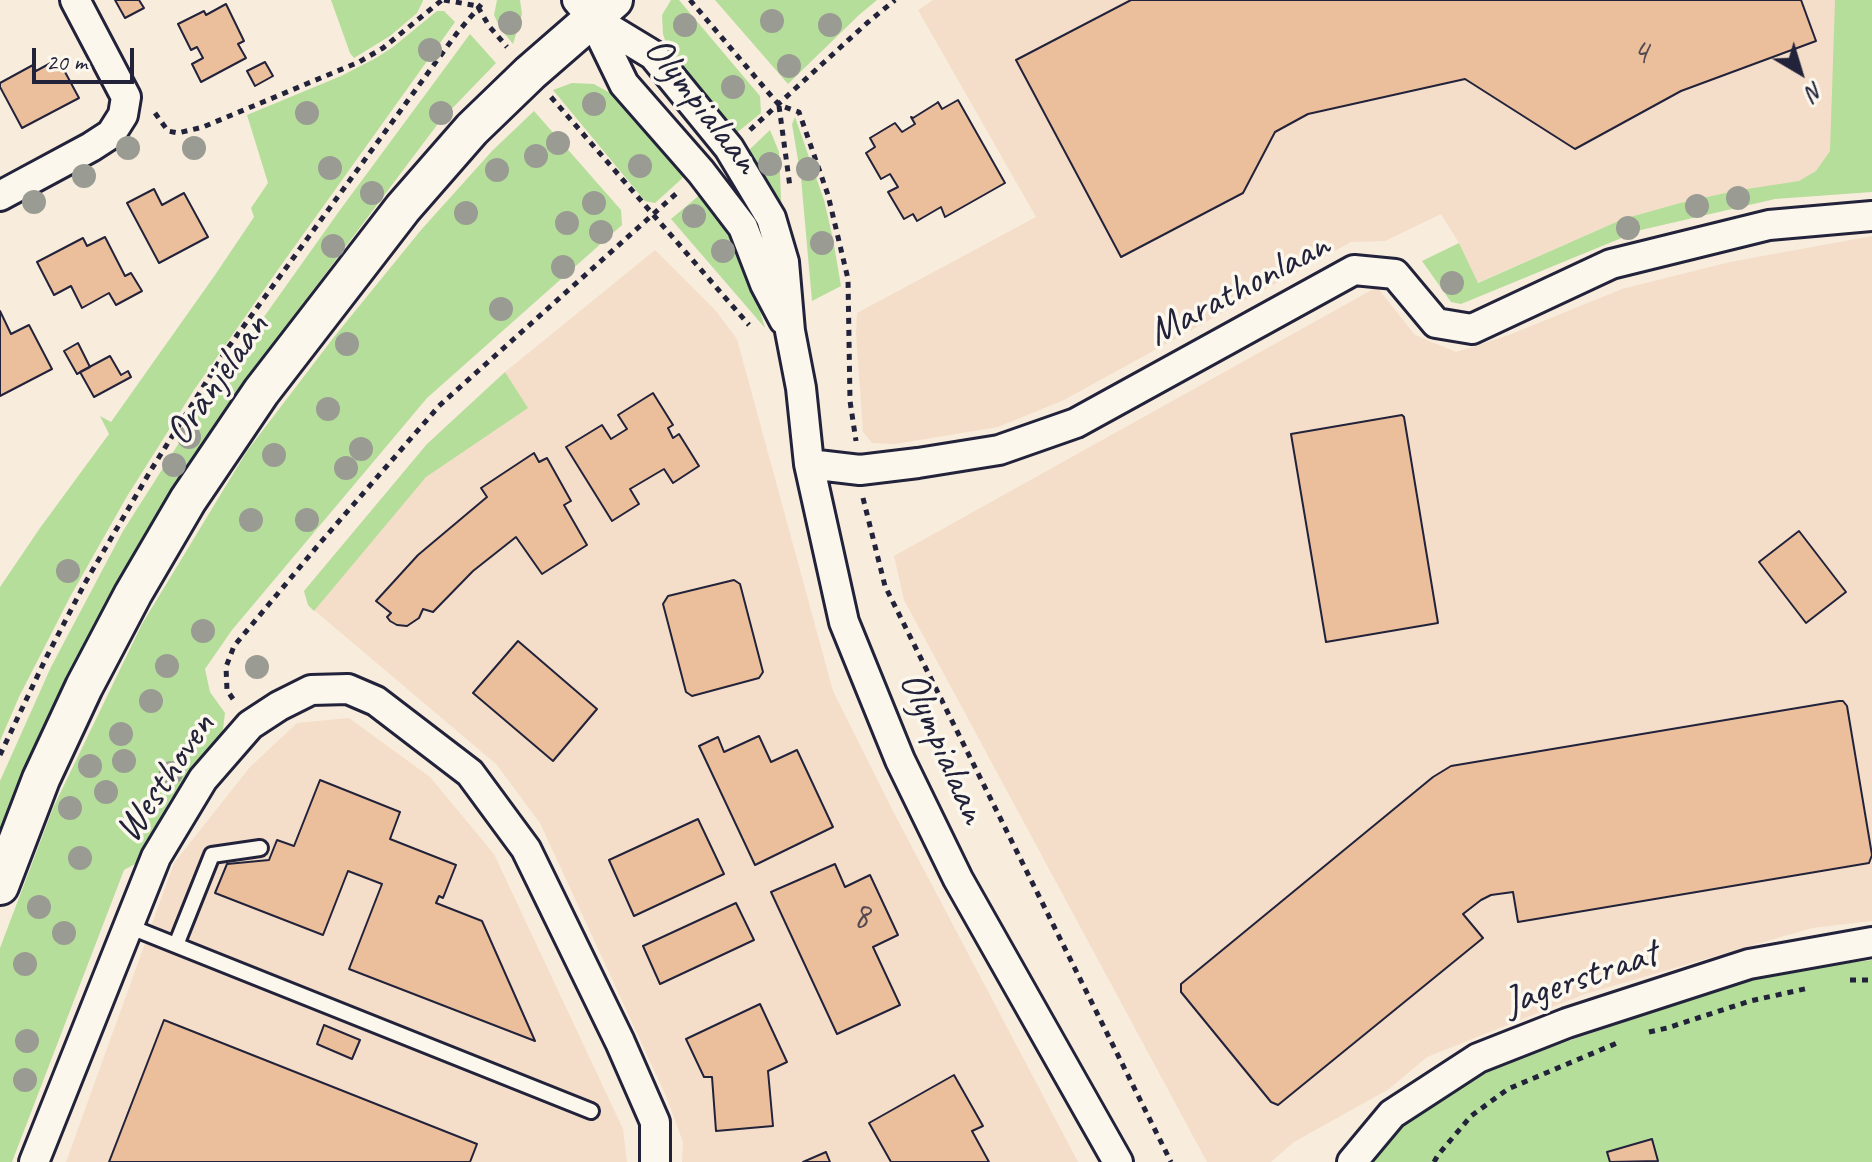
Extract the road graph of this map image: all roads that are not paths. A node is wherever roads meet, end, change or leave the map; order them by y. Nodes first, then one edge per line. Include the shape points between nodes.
1 (75, 0) edge
2 (594, 6) edge
3 (0, 196) edge
4 (1872, 216) edge
5 (790, 331) junction
6 (809, 464) junction
7 (260, 848) dead end
8 (0, 886) edge
9 (128, 926) junction
10 (1872, 942) edge
11 (176, 945) junction
12 (591, 1111) dead end
13 (34, 1162) edge
14 (655, 1162) edge
15 (1118, 1162) edge
16 (1352, 1162) edge

1 - 3 street via 126,97 123,115 111,134
2 - 5 street, Olympialaan via 624,84 743,227
2 - 5 street, Olympialaan via 653,55 729,148 771,218 784,262
2 - 8 street, Oranjelaan via 472,129 403,208 261,392 188,500 84,687
4 - 6 street, Marathonlaan via 1769,225 1611,264 1472,329 1436,323 1395,274 1354,270 1076,423 999,450 860,470
5 - 6 street, Olympialaan
6 - 15 street, Olympialaan via 844,622 900,760 958,879
7 - 11 lane via 212,855
9 - 11 lane
9 - 13 street, Westhoven
9 - 14 street, Westhoven via 156,857 203,779 250,725 311,690 348,689 376,701 470,773 526,849 655,1122
10 - 16 street, Jagerstraat via 1749,964 1478,1058 1392,1114
11 - 12 lane

